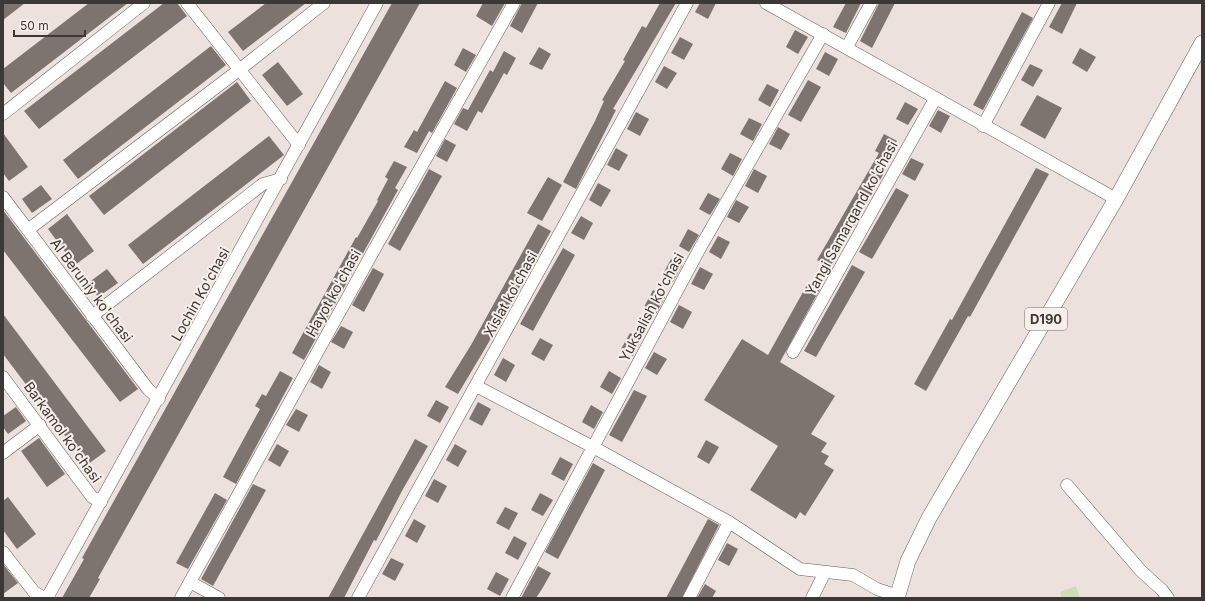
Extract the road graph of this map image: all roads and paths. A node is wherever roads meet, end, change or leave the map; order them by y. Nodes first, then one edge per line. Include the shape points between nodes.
1 (144, 3) edge
2 (187, 3) edge
3 (324, 3) edge
4 (377, 3) edge
5 (514, 3) edge
6 (687, 3) edge
7 (766, 3) edge
8 (871, 3) edge
9 (1049, 3) edge
10 (823, 34) junction
11 (1202, 42) edge
12 (847, 47) junction
13 (239, 70) junction
14 (935, 99) junction
15 (3, 114) edge
16 (983, 126) junction
17 (299, 145) junction
18 (281, 179) junction
19 (3, 197) edge
20 (1116, 199) junction
21 (28, 229) junction
22 (92, 316) junction
23 (793, 352) dead end
24 (3, 376) edge
25 (476, 386) junction
26 (159, 399) junction
27 (40, 425) junction
28 (593, 446) junction
29 (3, 453) edge
30 (1067, 485) dead end
31 (101, 502) junction
32 (729, 522) junction
33 (3, 552) edge
34 (825, 572) junction
35 (190, 582) junction
36 (898, 597) edge
37 (44, 598) edge
38 (47, 598) edge
39 (181, 598) edge
40 (219, 598) edge
41 (358, 598) edge
42 (512, 598) edge
43 (689, 598) edge
44 (812, 598) edge
45 (1168, 598) edge

1 - 15 street
2 - 13 street
3 - 13 street
4 - 17 street, Lochin Ko'chasi
5 - 35 street, Hayot ko'chasi
6 - 25 street, Xislat ko'chasi
7 - 10 street
8 - 12 street
9 - 16 street
10 - 12 street
10 - 28 street, Yuksalish ko'chasi via 700,248
11 - 20 main road, D190
12 - 14 street
13 - 17 street
13 - 21 street
14 - 16 street
14 - 23 street, Yangi Samarqand ko'chasi
16 - 20 street
17 - 18 street, Lochin Ko'chasi
18 - 22 street via 263,184
18 - 26 street, Lochin Ko'chasi
19 - 21 street, Al Beruniy ko'chasi
20 - 36 main road, D190 via 929,518 908,561
21 - 22 street, Al Beruniy ko'chasi
22 - 26 street, Al Beruniy ko'chasi via 148,389
24 - 27 street, Barkamol ko'chasi
25 - 28 street
25 - 41 street, Xislat ko'chasi
26 - 31 street, Lochin Ko'chasi
27 - 29 street
27 - 31 street, Barkamol ko'chasi via 92,497
28 - 32 street
28 - 42 street, Yuksalish ko'chasi
30 - 45 street via 1141,571
31 - 38 street, Lochin Ko'chasi
32 - 34 street via 800,569
32 - 43 street
33 - 37 street via 34,592
34 - 36 street via 853,575 877,589
34 - 44 street
35 - 39 street, Hayot ko'chasi
35 - 40 street

